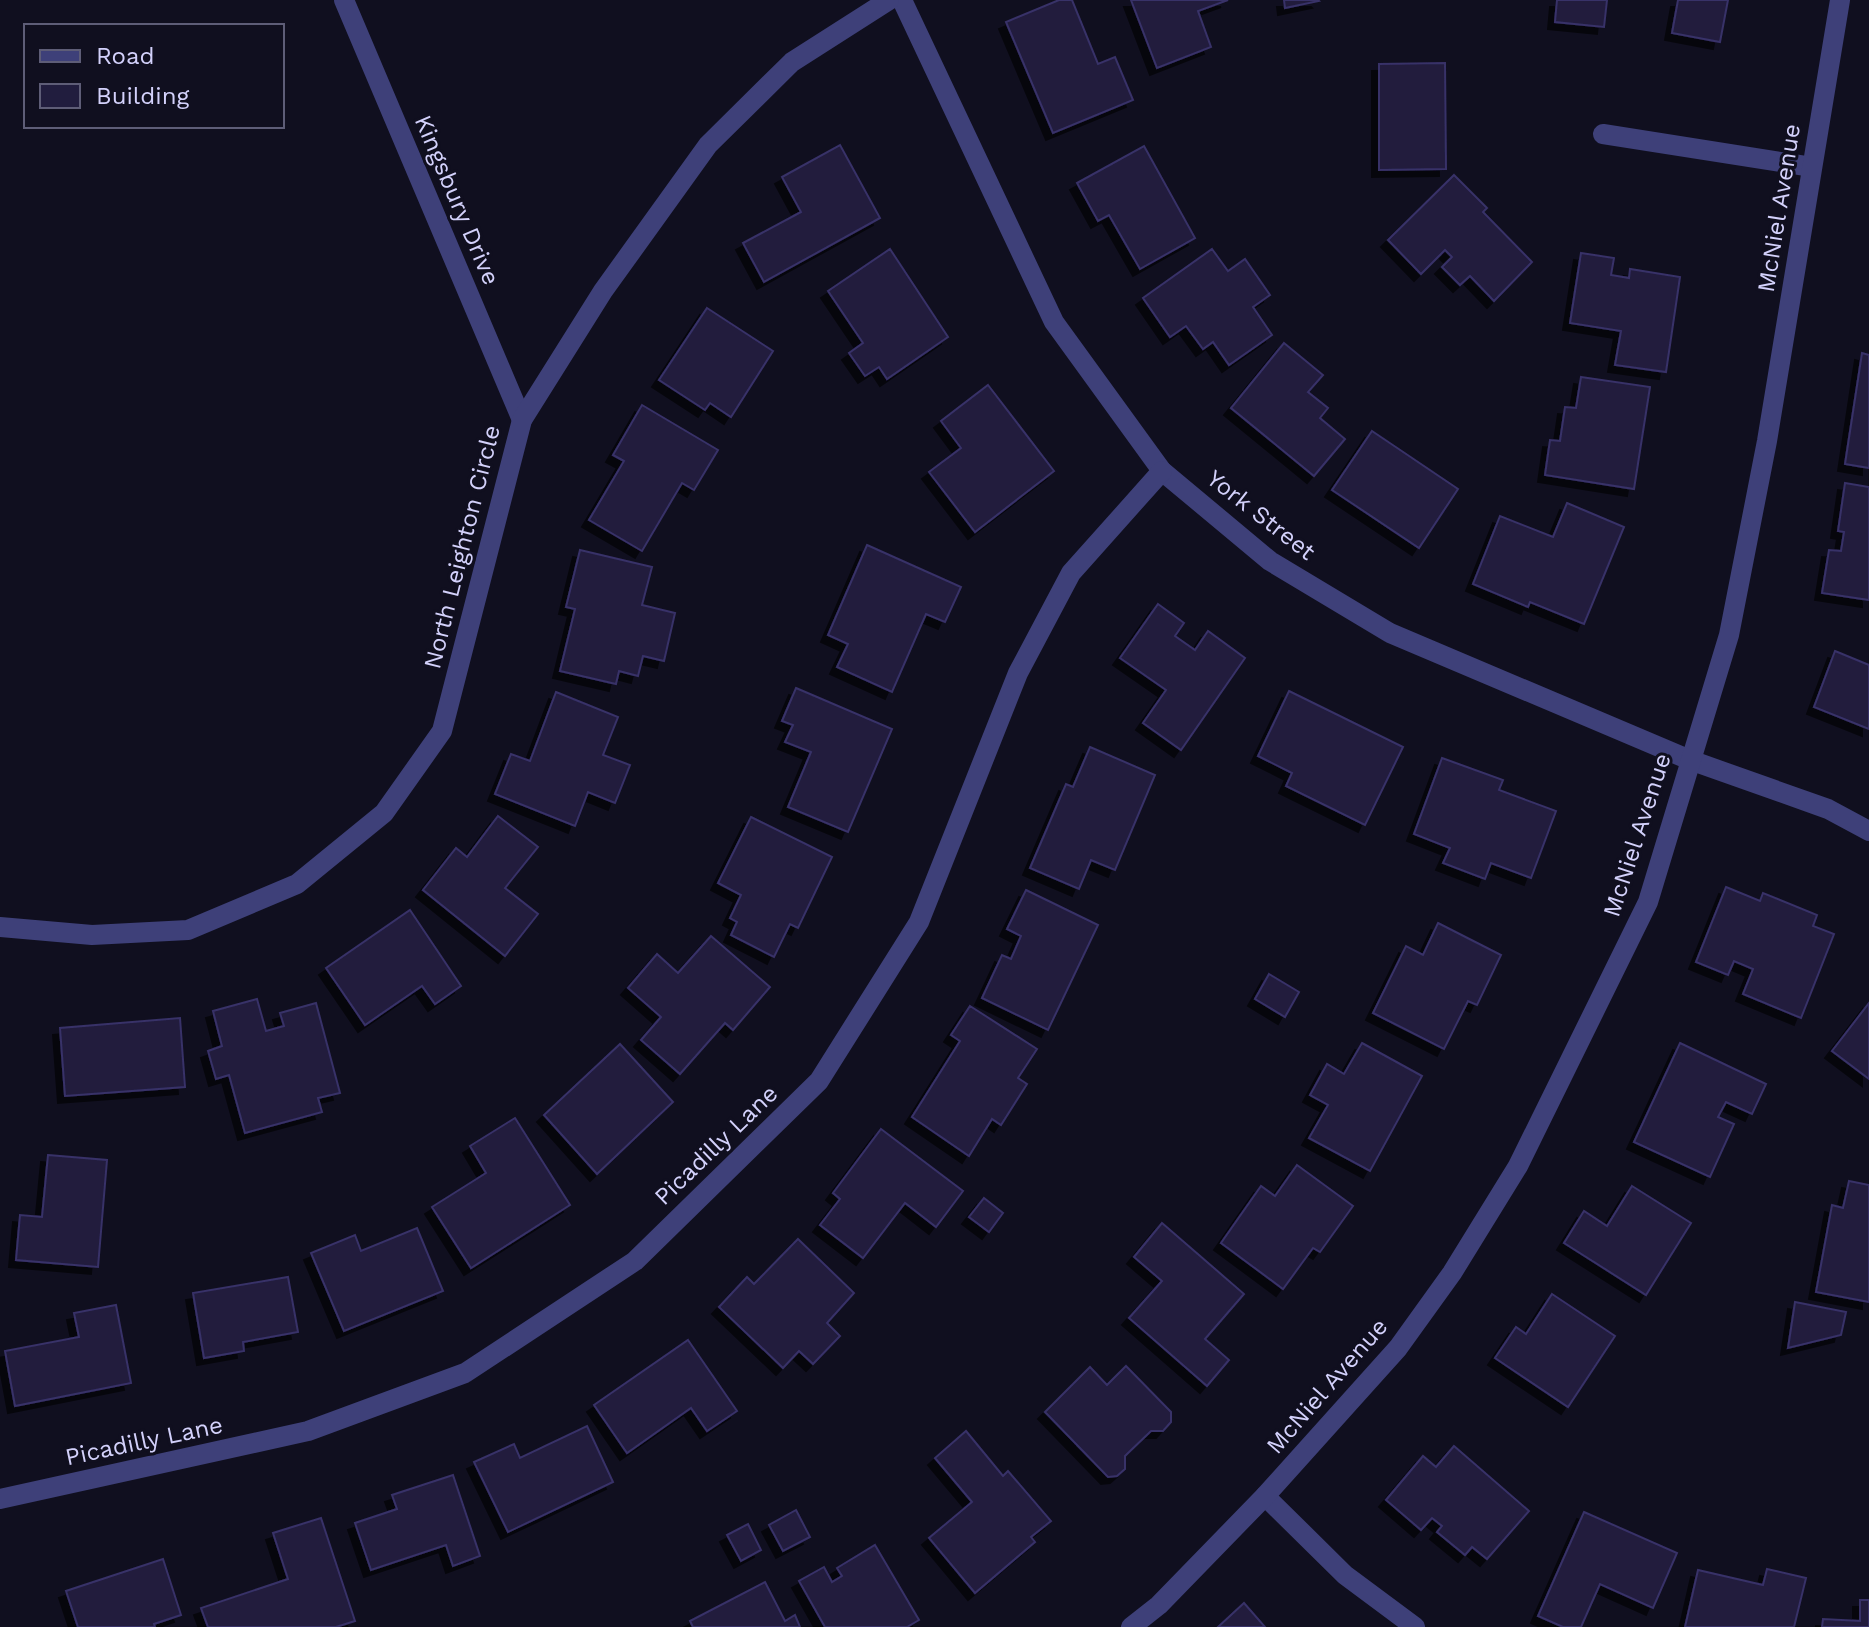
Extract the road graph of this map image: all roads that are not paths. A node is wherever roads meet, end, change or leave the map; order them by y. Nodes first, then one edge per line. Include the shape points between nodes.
1 (344, 0) edge
2 (889, 0) edge
3 (902, 0) edge
4 (1840, 0) edge
5 (1603, 134) dead end
6 (1812, 167) junction
7 (522, 420) junction
8 (1162, 471) junction
9 (1690, 760) junction
10 (1869, 831) edge
11 (0, 927) edge
12 (1265, 1496) junction
13 (0, 1499) edge
14 (1131, 1627) edge
15 (1415, 1627) edge

1 - 7 street, Kingsbury Drive
2 - 7 street, North Leighton Circle via 792,62 708,145 603,291
3 - 8 street, York Street via 1054,322
4 - 6 street, McNiel Avenue
5 - 6 street
6 - 9 street, McNiel Avenue via 1729,635
7 - 11 street, North Leighton Circle via 442,731 384,813 297,884 188,930 92,935
8 - 9 street, York Street via 1270,561 1390,633
8 - 13 street, Picadilly Lane via 1071,573 1018,673 919,922 819,1081 635,1261 465,1373 308,1431
9 - 10 street, York Street via 1828,809
9 - 12 street, McNiel Avenue via 1648,902 1518,1166 1398,1348
12 - 14 street, McNiel Avenue
12 - 15 street via 1345,1575

